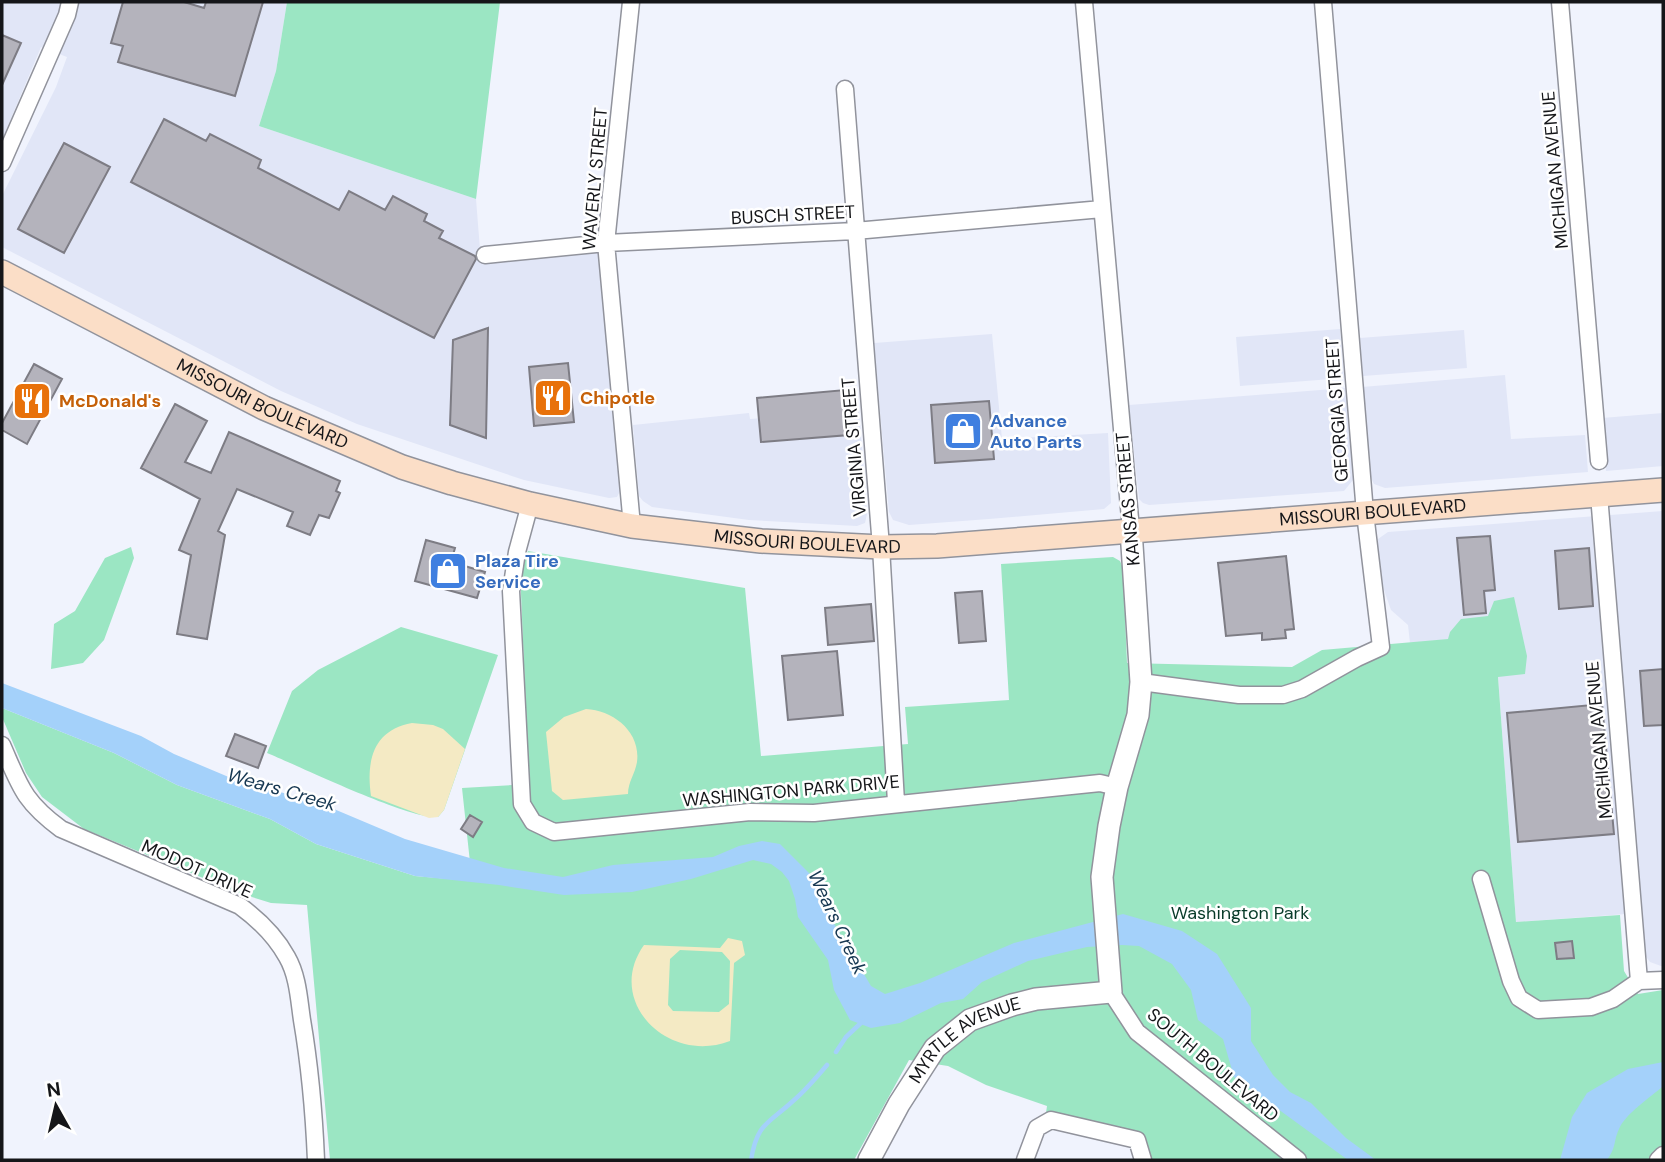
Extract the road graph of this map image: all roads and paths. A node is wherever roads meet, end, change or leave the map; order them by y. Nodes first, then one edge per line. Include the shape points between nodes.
1 (70, 2) edge
2 (631, 2) edge
3 (1084, 2) edge
4 (1323, 2) edge
5 (1560, 2) edge
6 (845, 89) dead end
7 (2, 163) edge
8 (1102, 209) junction
9 (855, 231) junction
10 (606, 243) junction
11 (485, 255) dead end
12 (2, 272) edge
13 (1598, 461) dead end
14 (1663, 490) edge
15 (1599, 495) junction
16 (530, 504) junction
17 (1365, 513) junction
18 (632, 526) junction
19 (1131, 530) junction
20 (881, 547) junction
21 (1141, 682) junction
22 (5, 752) edge
23 (1117, 787) junction
24 (896, 802) junction
25 (1481, 879) dead end
26 (1663, 980) edge
27 (1639, 981) junction
28 (1111, 992) junction
29 (1663, 1155) edge
30 (316, 1160) edge
31 (869, 1160) edge
32 (1025, 1160) edge
33 (1143, 1160) edge
34 (1298, 1160) edge
35 (1658, 1160) edge

1 - 7 street
2 - 10 street, WAVERLY STREET
3 - 8 street, KANSAS STREET
4 - 17 street, GEORGIA STREET
5 - 13 street, MICHIGAN AVENUE
6 - 9 street, VIRGINIA STREET
8 - 9 street, BUSCH STREET
8 - 19 street, KANSAS STREET
9 - 10 street, BUSCH STREET
9 - 20 street, VIRGINIA STREET
10 - 11 street, BUSCH STREET
10 - 18 street, WAVERLY STREET
12 - 16 main road, MISSOURI BOULEVARD via 264,408 402,467
14 - 15 main road, MISSOURI BOULEVARD
15 - 17 main road, MISSOURI BOULEVARD
15 - 27 street, MICHIGAN AVENUE
16 - 18 main road, MISSOURI BOULEVARD
16 - 24 street, WASHINGTON PARK DRIVE via 512,573 522,804 533,822 554,832 750,812 814,813
17 - 19 main road, MISSOURI BOULEVARD
17 - 21 street, GEORGIA STREET via 1381,647 1283,695 1240,695
18 - 20 main road, MISSOURI BOULEVARD via 761,541
19 - 20 main road, MISSOURI BOULEVARD
19 - 21 street, KANSAS STREET
20 - 24 street, VIRGINIA STREET
21 - 23 street, KANSAS STREET via 1138,715
22 - 30 street, MODOT DRIVE via 22,792 61,829 240,906 276,941 287,957 298,992 313,1087
23 - 24 street, WASHINGTON PARK DRIVE via 1100,783
23 - 28 street, KANSAS STREET via 1102,895
25 - 27 street via 1519,998 1538,1010 1591,1007
26 - 27 street
28 - 31 street, MYRTLE AVENUE via 1036,999 970,1020 935,1048
28 - 34 street, SOUTH BOULEVARD via 1137,1032
29 - 35 street
32 - 33 street via 1037,1128 1051,1120 1137,1140

